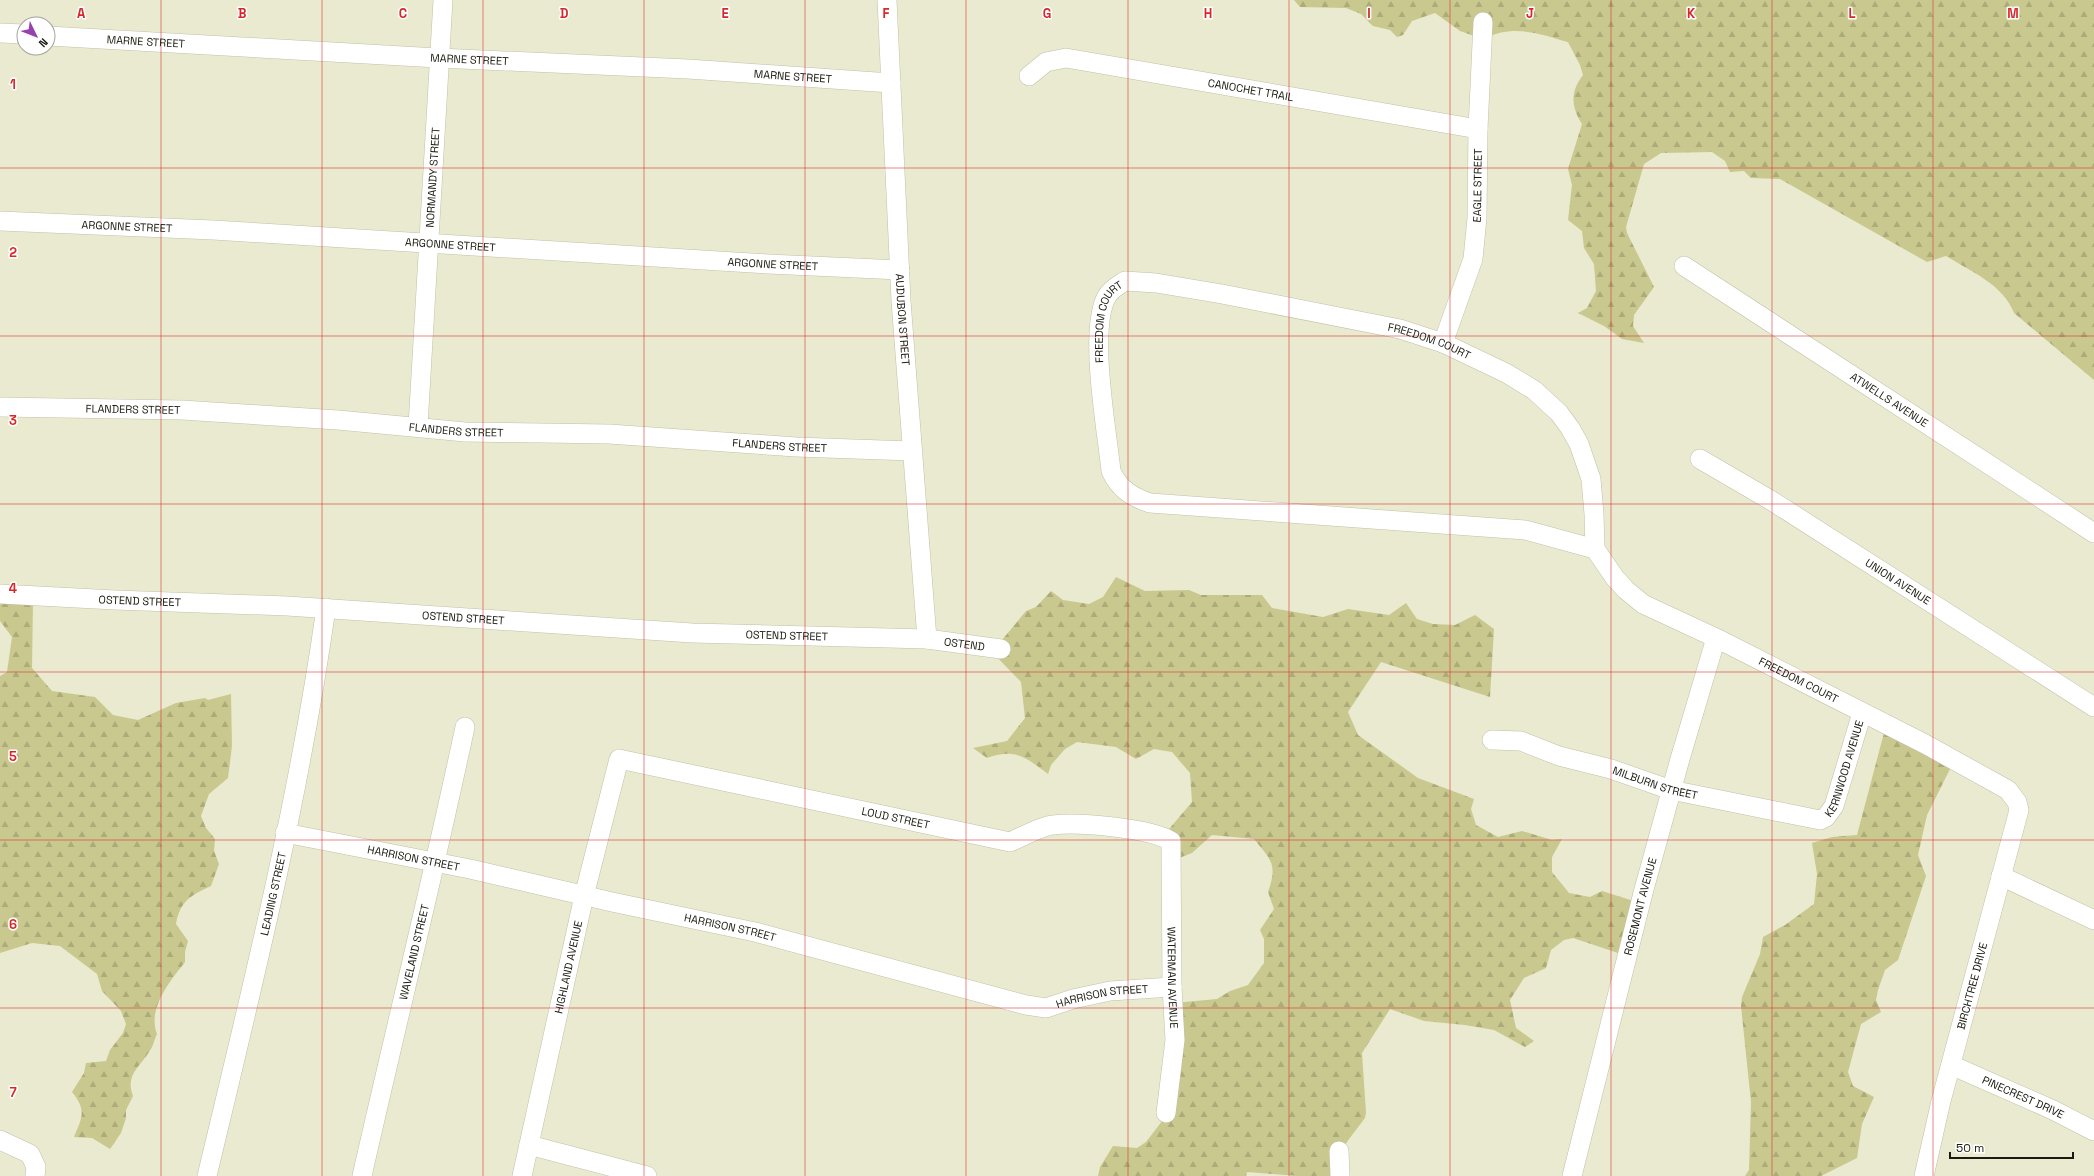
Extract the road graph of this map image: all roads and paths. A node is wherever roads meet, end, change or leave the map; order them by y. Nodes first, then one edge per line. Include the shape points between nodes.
1 (443, 0) edge
2 (887, 0) edge
3 (1483, 22) dead end
4 (0, 33) edge
5 (16, 34) edge
6 (56, 36) edge
7 (438, 58) junction
8 (1029, 76) dead end
9 (891, 83) junction
10 (1478, 129) junction
11 (0, 221) edge
12 (428, 242) junction
13 (1684, 266) dead end
14 (900, 270) junction
15 (1443, 343) junction
16 (0, 407) edge
17 (418, 426) junction
18 (912, 451) junction
19 (1700, 459) dead end
20 (2094, 533) edge
21 (1595, 549) junction
22 (0, 594) edge
23 (326, 608) junction
24 (1716, 638) junction
25 (927, 639) junction
26 (1002, 649) dead end
27 (2094, 707) edge
28 (1862, 713) junction
29 (465, 727) dead end
30 (1492, 740) dead end
31 (619, 759) joint
32 (1671, 790) junction
33 (2015, 798) joint
34 (1820, 820) joint
35 (285, 833) junction
36 (1170, 841) joint
37 (436, 863) junction
38 (2001, 876) junction
39 (584, 896) junction
40 (2094, 920) edge
41 (1172, 987) junction
42 (1951, 1065) junction
43 (1166, 1112) dead end
44 (2094, 1131) edge
45 (0, 1140) edge
46 (529, 1145) junction
47 (1339, 1151) dead end
48 (35, 1172) edge
49 (207, 1176) edge
50 (362, 1176) edge
51 (522, 1176) edge
52 (647, 1176) edge
53 (1340, 1176) edge
54 (1572, 1176) edge
55 (1924, 1176) edge

1 - 7 street, NORMANDY STREET
2 - 9 street, AUDUBON STREET
3 - 10 street, EAGLE STREET
4 - 5 street
6 - 7 street, MARNE STREET
7 - 9 street, MARNE STREET via 688,69
7 - 12 street, NORMANDY STREET
8 - 10 street, CANOCHET TRAIL via 1046,62 1066,58
9 - 14 street, AUDUBON STREET
10 - 15 street, EAGLE STREET via 1477,218 1473,259
11 - 12 street, ARGONNE STREET
12 - 14 street, ARGONNE STREET
12 - 17 street, NORMANDY STREET
13 - 20 street, ATWELLS AVENUE
14 - 18 street, AUDUBON STREET
15 - 21 street, FREEDOM COURT via 1506,373 1534,390 1559,413 1579,444 1591,479
15 - 21 street, FREEDOM COURT via 1400,328 1372,322 1156,283 1125,281 1107,295 1101,309 1098,342 1111,471 1115,482 1132,497 1150,503 1525,530
16 - 17 street, FLANDERS STREET via 182,410
17 - 18 street, FLANDERS STREET via 465,432 609,434 796,447
18 - 25 street, AUDUBON STREET
19 - 27 street, UNION AVENUE via 1805,522
21 - 24 street, FREEDOM COURT via 1615,578 1643,604
22 - 23 street, OSTEND STREET
23 - 25 street, OSTEND STREET via 692,633
23 - 35 street, LEADING STREET via 313,696
24 - 28 street, FREEDOM COURT
24 - 32 street, ROSEMONT AVENUE
25 - 26 street, OSTEND
28 - 33 street, FREEDOM COURT via 2008,790
28 - 34 street, KERNWOOD AVENUE via 1834,806 1830,813
29 - 37 street, WAVELAND STREET
30 - 32 street, MILBURN STREET via 1521,741 1560,756
31 - 36 street, LOUD STREET via 1010,842 1052,825 1095,826 1153,833
31 - 39 street, HIGHLAND AVENUE
32 - 34 street, MILBURN STREET
32 - 54 street, ROSEMONT AVENUE
33 - 38 street, BIRCHTREE DRIVE via 2019,810
35 - 37 street, HARRISON STREET
35 - 49 street, LEADING STREET
36 - 41 street, WATERMAN AVENUE
37 - 39 street, HARRISON STREET
37 - 50 street, WAVELAND STREET via 416,938
38 - 40 street
38 - 42 street, BIRCHTREE DRIVE
39 - 41 street, HARRISON STREET via 755,932 1026,1006 1046,1008 1110,991
39 - 46 street, HIGHLAND AVENUE
41 - 43 street, WATERMAN AVENUE via 1175,1040
42 - 44 street, PINECREST DRIVE
42 - 55 street, BIRCHTREE DRIVE
45 - 48 street via 30,1154
46 - 51 street, HIGHLAND AVENUE
46 - 52 street
47 - 53 street

